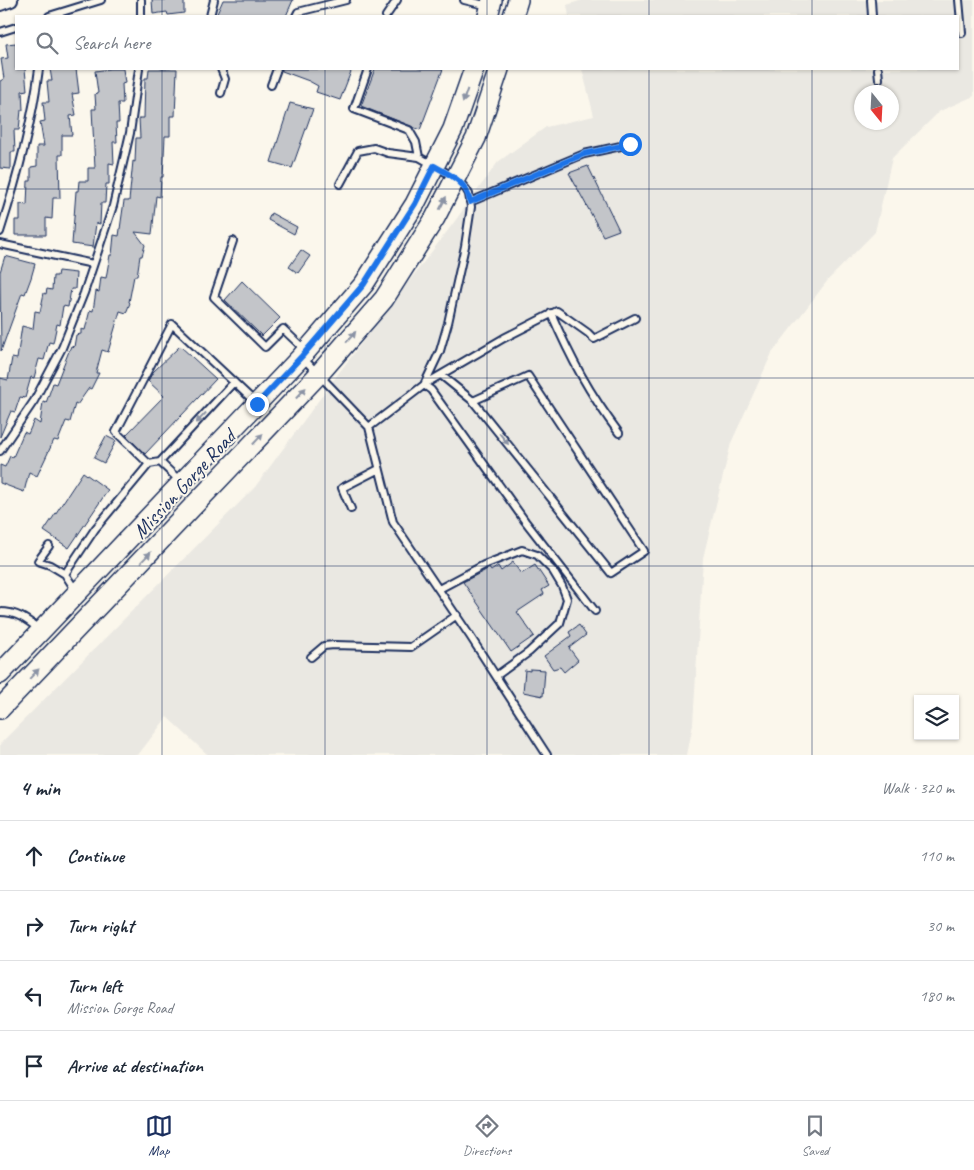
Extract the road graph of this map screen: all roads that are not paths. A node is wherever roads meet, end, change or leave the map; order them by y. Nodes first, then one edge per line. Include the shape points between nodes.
1 (11, 0) edge
2 (101, 0) edge
3 (141, 0) edge
4 (214, 0) edge
5 (346, 0) edge
6 (398, 0) edge
7 (464, 0) edge
8 (518, 0) edge
9 (871, 0) edge
10 (959, 0) edge
11 (0, 4) edge
12 (490, 8) edge
13 (52, 15) edge
14 (141, 15) edge
15 (210, 15) edge
16 (296, 15) edge
17 (387, 15) edge
18 (513, 15) edge
19 (872, 15) edge
20 (15, 27) edge
21 (0, 32) edge
22 (962, 33) dead end
23 (39, 70) edge
24 (139, 70) edge
25 (221, 70) edge
26 (276, 70) edge
27 (368, 70) edge
28 (474, 70) edge
29 (499, 70) edge
30 (878, 70) edge
31 (878, 79) dead end
32 (271, 84) dead end
33 (221, 93) dead end
34 (630, 144) dead end
35 (427, 162) junction
36 (456, 178) junction
37 (340, 184) dead end
38 (470, 202) junction
39 (0, 232) edge
40 (233, 241) dead end
41 (0, 244) edge
42 (93, 264) junction
43 (551, 313) junction
44 (635, 318) dead end
45 (304, 354) junction
46 (319, 374) junction
47 (441, 375) junction
48 (234, 382) junction
49 (424, 385) junction
50 (473, 401) junction
51 (257, 404) junction
52 (369, 427) junction
53 (619, 433) dead end
54 (0, 451) edge
55 (160, 462) junction
56 (149, 464) junction
57 (379, 469) junction
58 (182, 484) junction
59 (351, 509) dead end
60 (49, 546) dead end
61 (65, 574) junction
62 (439, 589) junction
63 (78, 592) junction
64 (595, 611) dead end
65 (0, 612) edge
66 (457, 615) junction
67 (41, 631) junction
68 (311, 658) dead end
69 (0, 674) edge
70 (496, 676) junction
71 (0, 709) edge
72 (547, 755) edge

1 - 11 street
2 - 13 lane
3 - 14 lane
4 - 15 lane
5 - 16 lane
6 - 17 lane
7 - 12 lane
8 - 18 main road
9 - 19 lane
10 - 22 lane
20 - 21 lane
23 - 39 lane via 36,98
24 - 42 lane via 130,133 113,206
25 - 33 lane via 225,79
26 - 32 lane
27 - 35 lane via 354,109 409,130
28 -> 35 main road, Mission Gorge Road via 453,130
29 - 36 main road, Mission Gorge Road via 476,138
30 - 31 lane
34 - 38 lane via 584,154
35 - 36 lane
35 - 37 lane via 374,148 358,150
35 - 45 main road, Mission Gorge Road via 415,204 364,284
36 - 38 lane via 466,189
46 -> 36 main road, Mission Gorge Road via 384,299
38 - 49 lane via 466,246 448,323 440,351
40 - 45 lane via 214,297 265,346 283,329
41 - 42 lane
42 - 54 lane via 62,348 34,401
43 - 44 lane via 556,311 594,339
43 - 47 lane
43 - 53 lane via 586,386
45 - 46 lane
45 - 51 main road, Mission Gorge Road
46 - 52 lane
71 -> 46 main road, Mission Gorge Road
47 - 49 lane
47 - 50 lane
48 - 51 lane
48 -> 55 lane
48 - 56 lane via 172,324 116,432
49 - 52 lane
49 - 64 lane via 431,390 525,522
50 -> 50 lane via 611,574 644,551 528,376
51 - 58 main road, Mission Gorge Road
52 - 57 lane
55 - 56 lane
55 - 58 lane
56 - 61 lane via 95,529
57 - 59 lane via 342,488
57 - 62 lane via 393,522
58 - 63 main road, Mission Gorge Road
60 - 61 lane via 38,561
61 - 63 lane
62 - 66 lane
62 - 70 lane via 484,565 522,550 537,555 553,571 567,599 560,623 529,652
63 - 67 main road, Mission Gorge Road
65 - 67 lane via 23,616
66 - 68 lane via 411,647 324,646
66 - 70 lane
67 - 69 main road, Mission Gorge Road
70 - 72 lane

